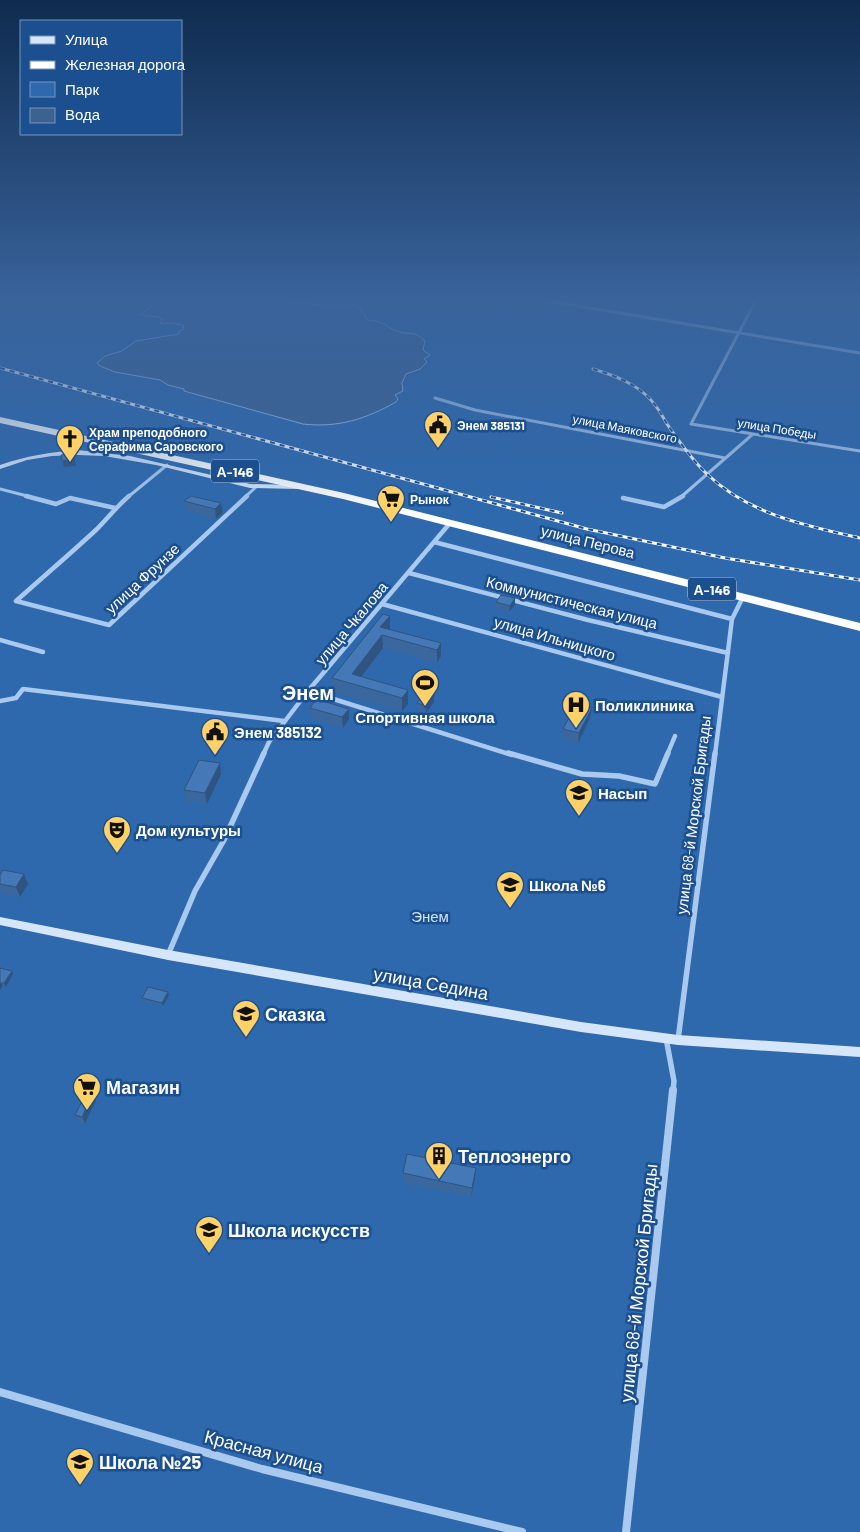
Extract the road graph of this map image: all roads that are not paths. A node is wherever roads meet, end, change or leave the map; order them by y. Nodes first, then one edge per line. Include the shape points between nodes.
1 (719, 371) edge
2 (435, 398) dead end
3 (0, 420) edge
4 (753, 434) junction
5 (860, 451) edge
6 (725, 458) junction
7 (167, 466) junction
8 (0, 467) edge
9 (256, 487) junction
10 (308, 487) junction
11 (0, 489) edge
12 (623, 498) dead end
13 (115, 508) junction
14 (450, 523) junction
15 (434, 542) junction
16 (409, 573) junction
17 (743, 597) junction
18 (382, 604) junction
19 (732, 619) junction
20 (860, 627) edge
21 (0, 640) edge
22 (43, 652) dead end
23 (728, 653) junction
24 (308, 691) junction
25 (722, 697) junction
26 (0, 701) edge
27 (284, 721) junction
28 (675, 736) dead end
29 (0, 921) edge
30 (168, 955) junction
31 (672, 1039) junction
32 (860, 1052) edge
33 (0, 1392) edge
34 (522, 1532) edge
35 (626, 1532) edge

1 - 4 street, улица Победы via 691,424
2 - 6 street, улица Маяковского via 475,410
3 - 10 highway, улица Перова / А-146
4 - 5 street, улица Победы
4 - 6 street
6 - 12 street via 677,501 664,507
7 - 8 street, улица Перова via 91,452 56,452
7 - 9 street, улица Перова
7 - 13 street, улица Фрунзе
9 - 10 street, улица Перова
9 - 13 street, улица Фрунзе via 109,625 16,600 72,554
10 - 14 highway, улица Перова / А-146
11 - 13 street via 56,504 70,498
14 - 15 street, улица Чкалова
14 - 17 highway, улица Перова / А-146
15 - 16 street, улица Чкалова
15 - 19 street
16 - 18 street, улица Чкалова
16 - 23 street, Коммунистическая улица
17 - 19 street, улица 68-й Морской Бригады
17 - 20 highway, улица Перова / А-146
18 - 24 street, улица Чкалова
18 - 25 street, улица Ильницкого
19 - 23 street, улица 68-й Морской Бригады
21 - 22 street
23 - 25 street, улица 68-й Морской Бригады
24 - 27 street, улица Чкалова
24 - 28 street via 582,774 619,776 655,784
25 - 31 street, улица 68-й Морской Бригады
26 - 27 street via 16,698 24,688
27 - 30 street, улица Чкалова via 269,742
29 - 30 street, улица Седина
30 - 31 street, улица Седина via 571,1025
31 - 32 street, улица Седина
31 - 35 street, улица 68-й Морской Бригады via 674,1080
33 - 34 street, Красная улица via 262,1469

